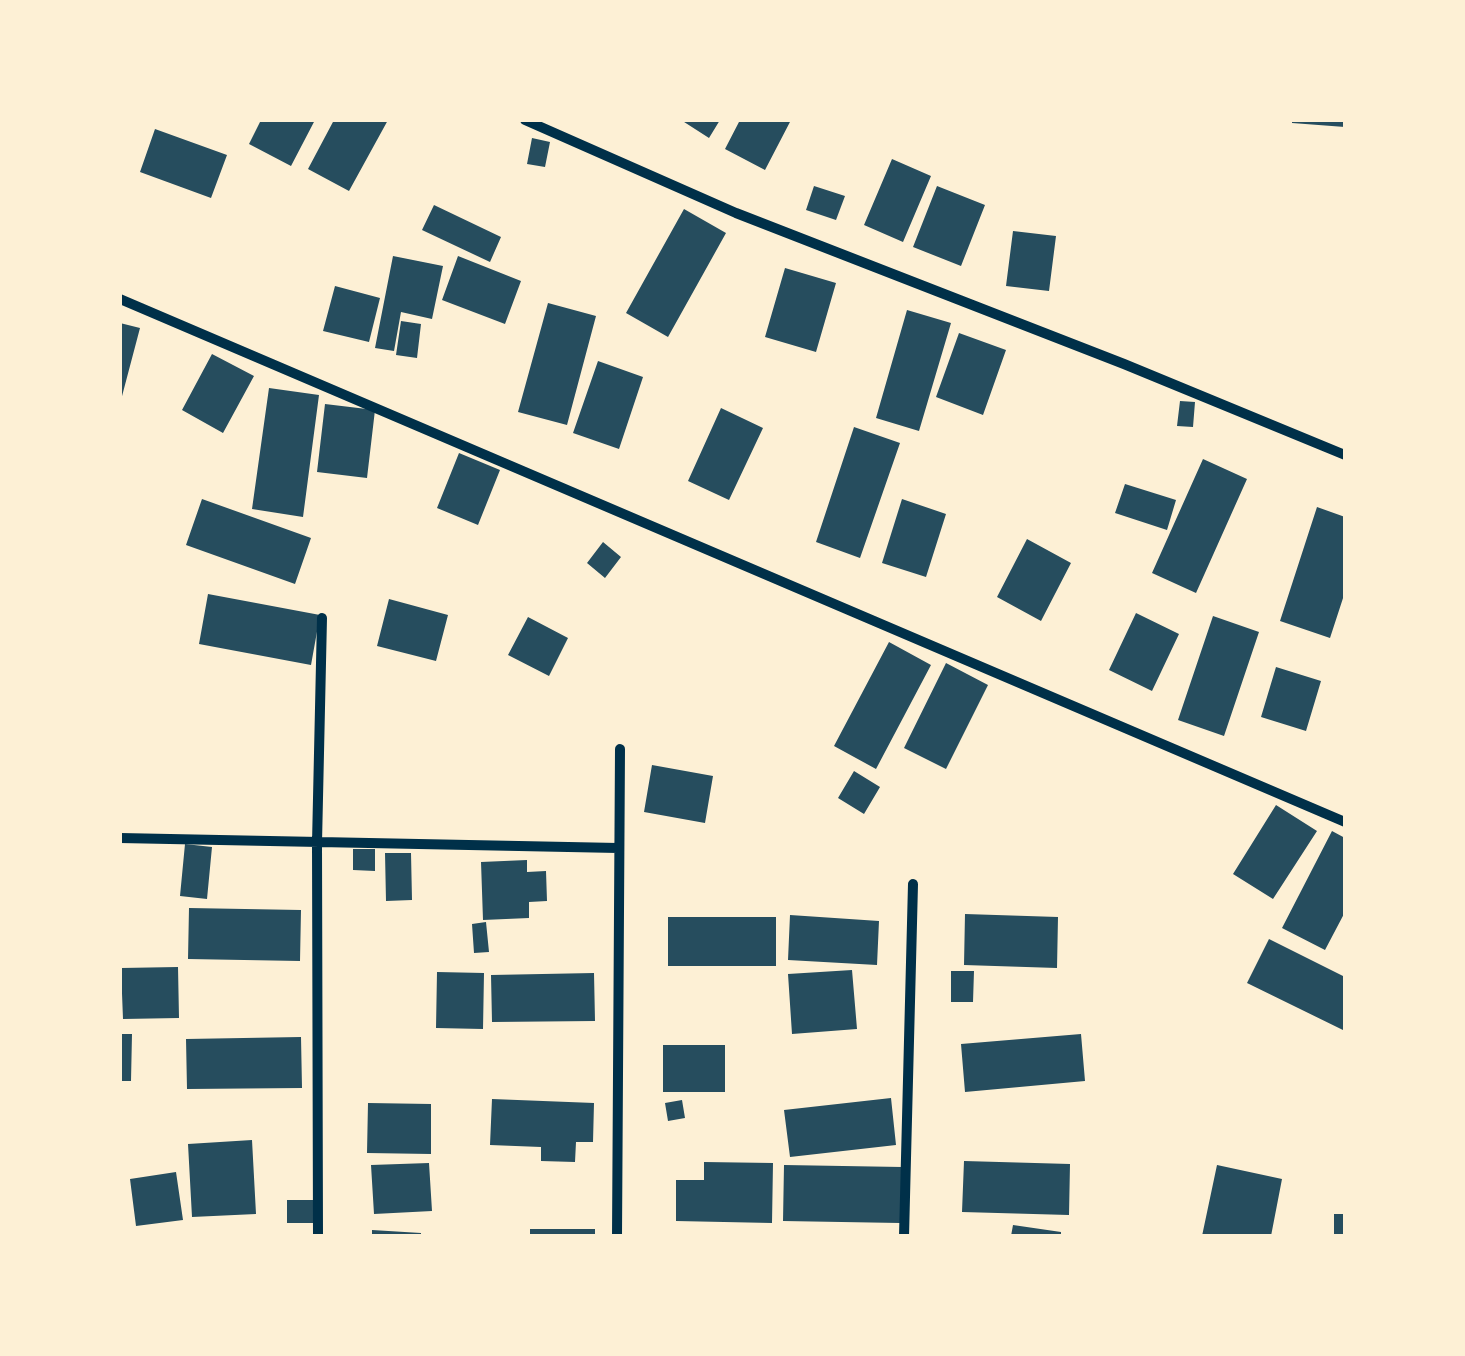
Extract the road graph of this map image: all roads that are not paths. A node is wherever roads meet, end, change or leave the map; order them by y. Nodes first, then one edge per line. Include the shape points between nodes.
1 (526, 120) edge
2 (120, 300) edge
3 (1345, 455) edge
4 (322, 618) dead end
5 (620, 750) dead end
6 (1345, 822) edge
7 (120, 838) edge
8 (317, 843) junction
9 (618, 848) junction
10 (913, 884) dead end
11 (318, 1236) edge
12 (617, 1236) edge
13 (904, 1236) edge

1 - 3 street via 736,214
2 - 6 street
4 - 8 street
5 - 9 street
7 - 8 street
8 - 9 street
8 - 11 street
9 - 12 street
10 - 13 street

